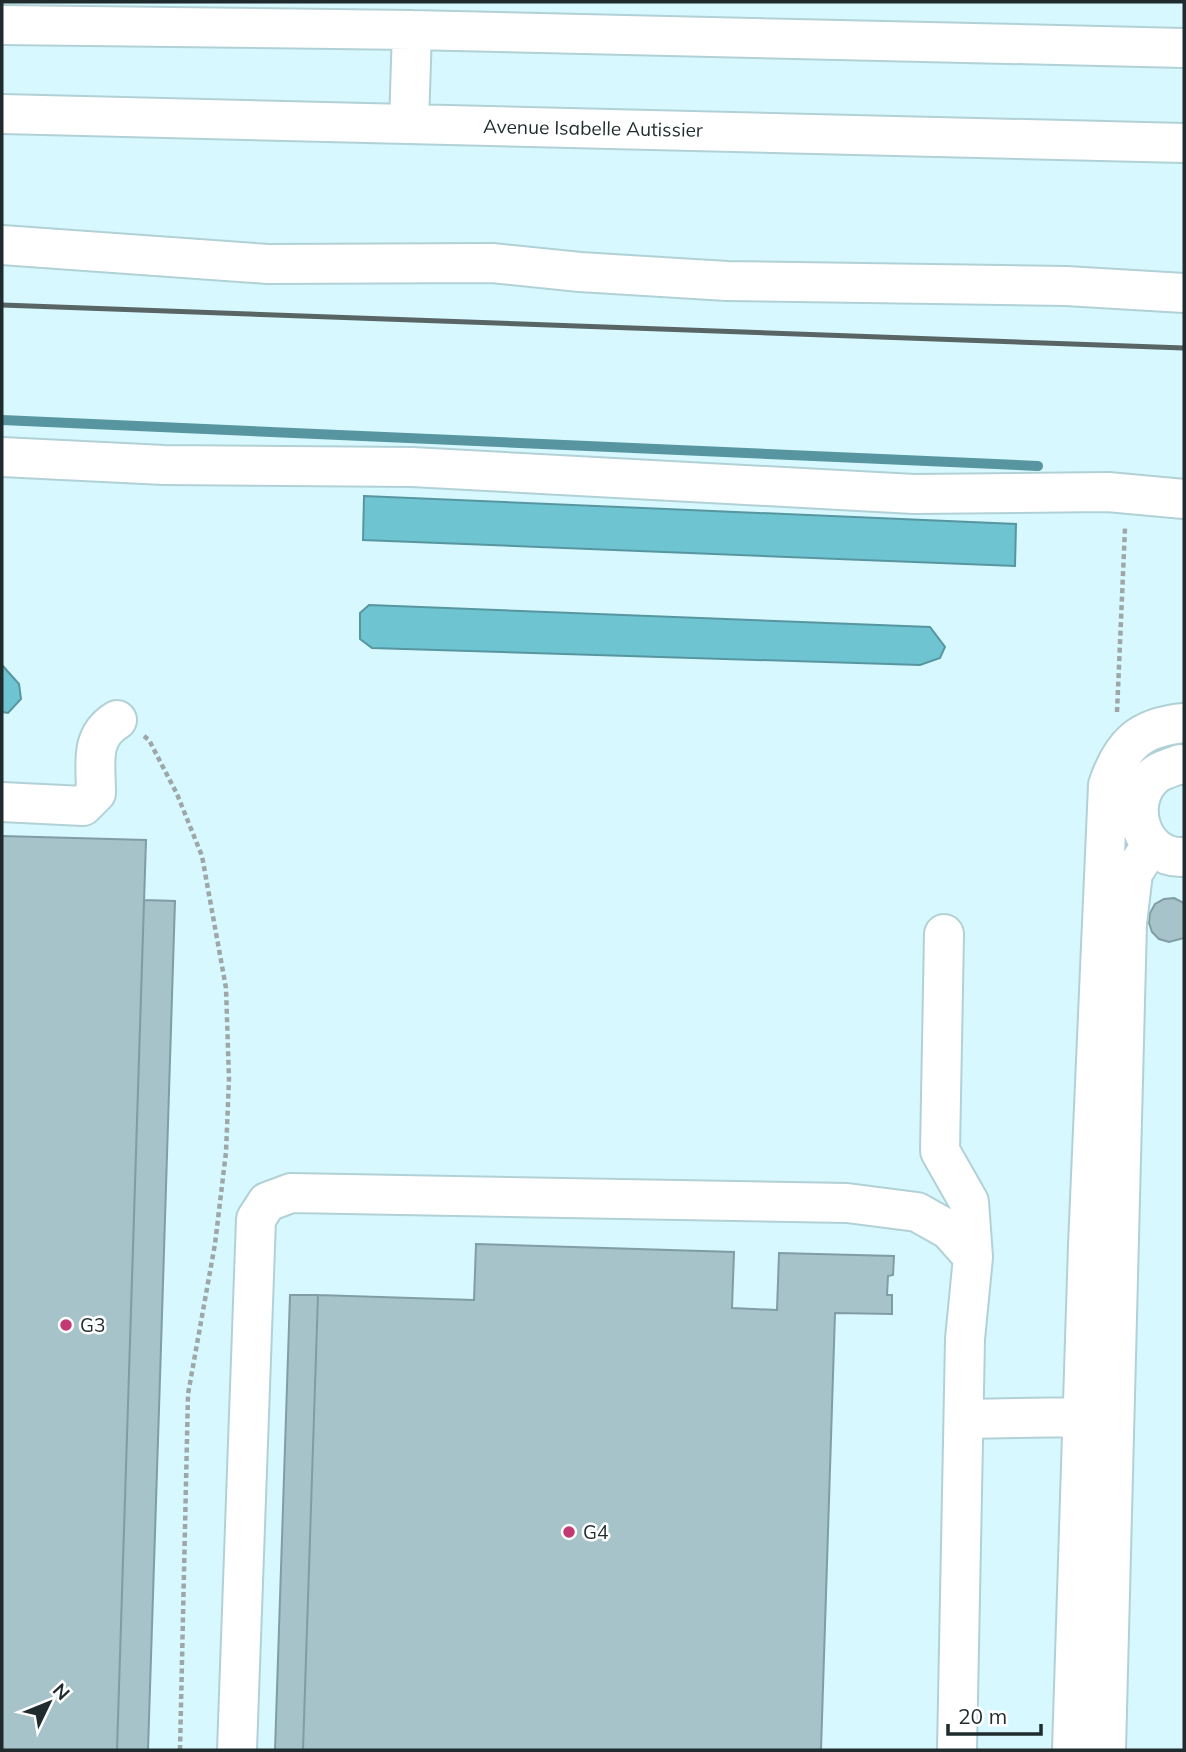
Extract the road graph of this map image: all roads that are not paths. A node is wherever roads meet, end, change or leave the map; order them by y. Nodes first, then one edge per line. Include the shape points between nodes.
1 (2, 25) edge
2 (412, 30) junction
3 (1184, 48) edge
4 (2, 114) edge
5 (410, 124) junction
6 (1184, 143) edge
7 (2, 245) edge
8 (1184, 293) edge
9 (2, 457) edge
10 (1172, 497) edge
11 (117, 720) road end
12 (1184, 723) edge
13 (1184, 765) edge
14 (2, 802) edge
15 (1168, 851) edge
16 (944, 934) dead end
17 (973, 1258) junction
18 (1082, 1417) junction
19 (964, 1419) junction
20 (237, 1750) edge
21 (957, 1750) edge
22 (1072, 1750) edge
23 (1106, 1750) edge

1 - 2 street
2 - 3 street
2 - 5 street
4 - 5 street, Avenue Isabelle Autissier
5 - 6 street, Avenue Isabelle Autissier
7 - 8 street via 268,264 492,263 727,281 1066,286
9 - 10 street via 164,465 412,467 915,494 1108,492
11 - 14 street via 104,728 96,744 96,793 83,806
12 - 18 street via 1161,725 1131,742 1108,785
13 - 15 street via 1156,774 1140,795 1138,821
15 - 23 street via 1133,873 1127,923
16 - 17 street via 940,1151 969,1202
17 - 19 street
17 - 20 street via 949,1230 917,1212 847,1203 291,1193 267,1202 256,1219
18 - 19 street
18 - 22 street
19 - 21 street

